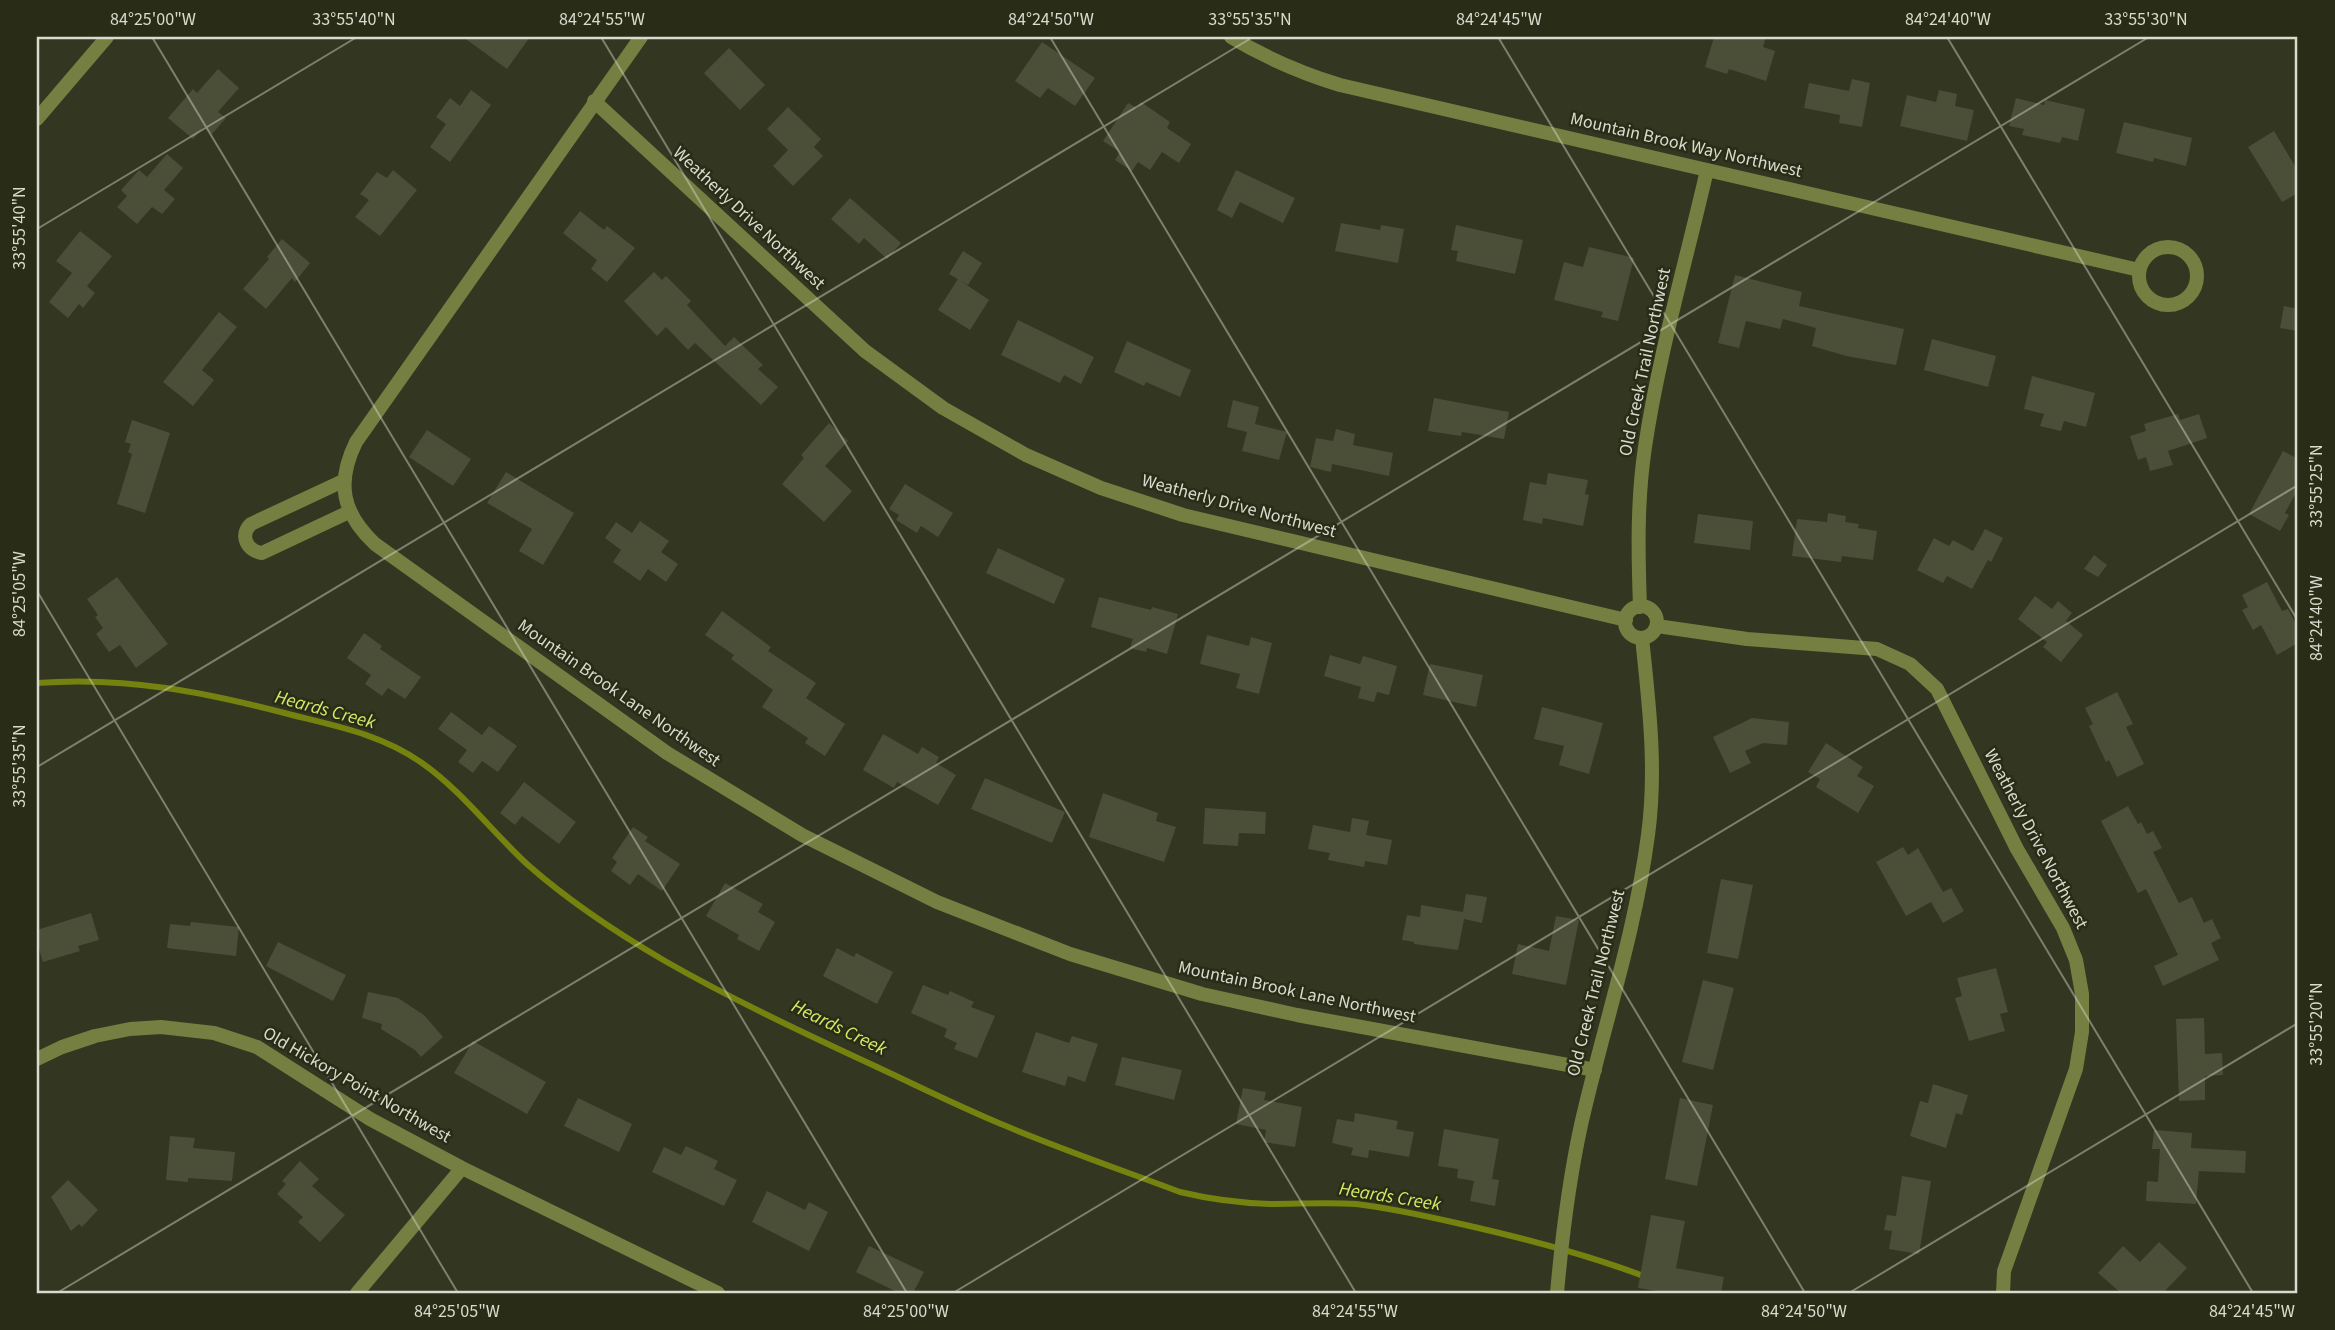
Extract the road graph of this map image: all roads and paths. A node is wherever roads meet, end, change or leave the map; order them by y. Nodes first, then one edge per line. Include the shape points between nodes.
1 (107, 37) edge
2 (641, 37) edge
3 (1231, 37) edge
4 (594, 101) junction
5 (37, 119) edge
6 (1707, 170) junction
7 (2139, 270) junction
8 (343, 481) junction
9 (349, 512) junction
10 (1640, 607) junction
11 (1626, 620) junction
12 (1657, 626) junction
13 (1642, 638) junction
14 (37, 1059) edge
15 (1595, 1070) junction
16 (462, 1168) junction
17 (357, 1293) edge
18 (718, 1293) edge
19 (1557, 1293) edge
20 (2003, 1293) edge

1 - 5 street
2 - 4 street, Mountain Brook Lane Northwest
3 - 6 street, Mountain Brook Way Northwest via 1301,73 1340,85
4 - 8 street, Mountain Brook Lane Northwest via 356,442
4 - 11 street, Weatherly Drive Northwest via 865,351 943,408 1026,455 1101,488 1183,514
6 - 7 street, Mountain Brook Way Northwest
6 - 10 street, Old Creek Trail Northwest via 1645,449 1637,534
7 - 7 street via 2144,292 2163,305 2185,300 2198,281 2193,259 2174,247 2152,251
8 - 9 street, Mountain Brook Lane Northwest
8 - 9 street via 251,524 244,537 249,548 262,553
9 - 15 street, Mountain Brook Lane Northwest via 375,544 667,753 802,835 937,902 1070,954 1202,994
10 - 11 street
10 - 12 street via 1652,611
11 - 13 street via 1632,635
12 - 13 street
12 - 20 street, Weatherly Drive Northwest via 1747,639 1877,649 1910,663 1937,689 2017,849 2063,928 2076,960 2082,994 2076,1069 2004,1271
13 - 15 street, Old Creek Trail Northwest via 1652,726 1648,833 1634,922
14 - 16 street, Old Hickory Point Northwest via 95,1036 130,1029 214,1033 257,1047 370,1119
15 - 19 street, Old Creek Trail Northwest via 1568,1203
16 - 17 street
16 - 18 street, Old Hickory Point Northwest

